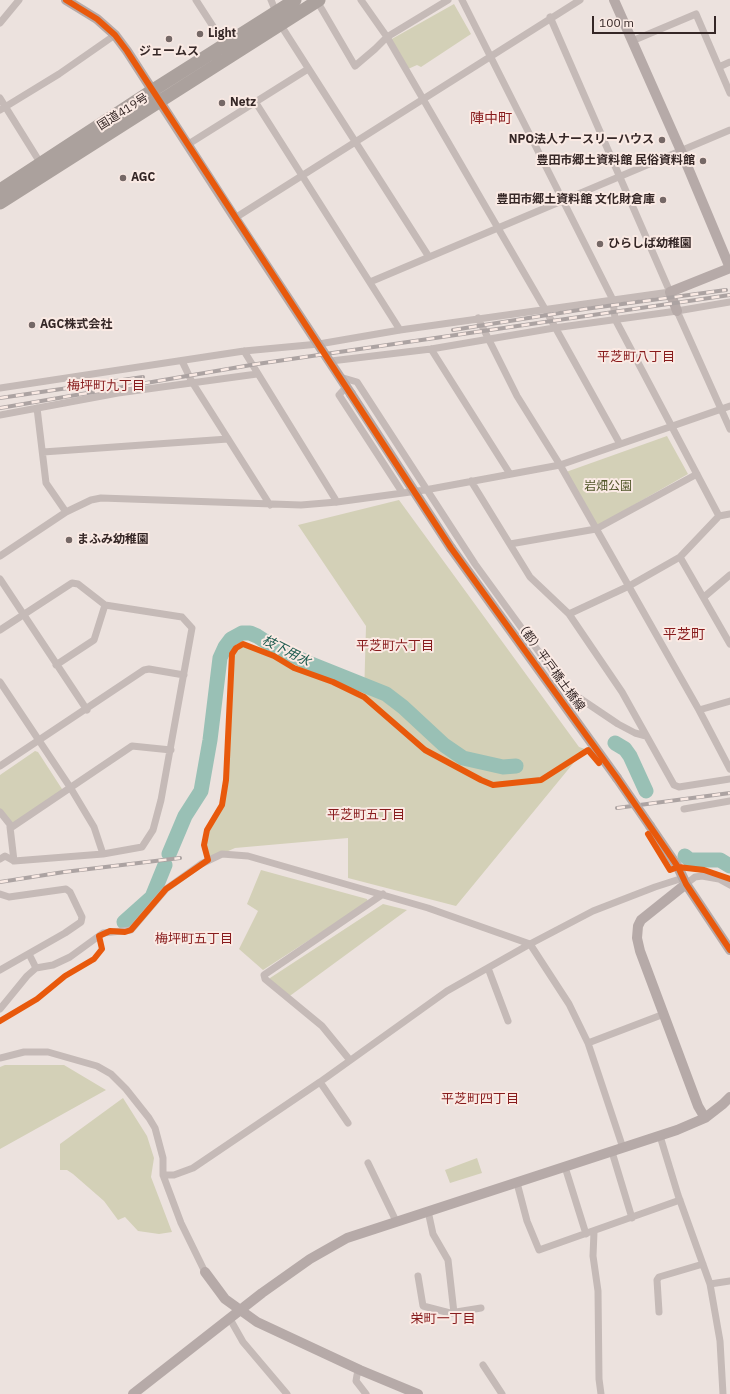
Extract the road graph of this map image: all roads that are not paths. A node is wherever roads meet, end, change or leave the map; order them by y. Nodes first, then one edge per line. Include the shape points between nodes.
1 (19, 0) edge
2 (66, 0) edge
3 (196, 0) edge
4 (295, 0) edge
5 (318, 0) edge
6 (361, 0) edge
7 (448, 0) edge
8 (462, 0) edge
9 (580, 0) edge
10 (614, 0) edge
11 (276, 12) edge
12 (550, 18) junction
13 (0, 23) edge
14 (115, 35) junction
15 (387, 36) junction
16 (632, 41) junction
17 (225, 45) junction
18 (490, 56) junction
19 (730, 62) edge
20 (719, 67) junction
21 (308, 69) junction
22 (153, 90) junction
23 (730, 93) edge
24 (0, 98) edge
25 (423, 99) junction
26 (160, 101) junction
27 (256, 103) junction
28 (3, 108) edge
29 (730, 130) edge
30 (356, 142) junction
31 (187, 145) junction
32 (681, 151) junction
33 (41, 164) junction
34 (302, 175) junction
35 (619, 176) junction
36 (0, 190) edge
37 (563, 200) junction
38 (0, 204) edge
39 (235, 218) junction
40 (498, 229) junction
41 (429, 257) junction
42 (370, 282) junction
43 (670, 292) junction
44 (613, 300) junction
45 (730, 302) edge
46 (545, 309) junction
47 (678, 311) junction
48 (478, 318) junction
49 (615, 319) junction
50 (554, 328) junction
51 (400, 330) junction
52 (489, 339) junction
53 (319, 344) junction
54 (431, 349) junction
55 (244, 351) junction
56 (182, 361) junction
57 (330, 361) junction
58 (257, 374) junction
59 (340, 376) junction
60 (192, 382) junction
61 (0, 388) edge
62 (349, 390) junction
63 (730, 406) edge
64 (37, 408) junction
65 (721, 410) junction
66 (0, 415) edge
67 (672, 426) junction
68 (730, 429) edge
69 (228, 439) junction
70 (620, 444) junction
71 (43, 452) junction
72 (560, 465) junction
73 (510, 474) junction
74 (697, 474) junction
75 (470, 481) junction
76 (425, 490) junction
77 (402, 492) junction
78 (337, 502) junction
79 (270, 505) junction
80 (66, 512) junction
81 (730, 514) edge
82 (719, 516) junction
83 (596, 529) junction
84 (510, 544) junction
85 (0, 556) edge
86 (680, 557) junction
87 (730, 575) edge
88 (0, 579) edge
89 (629, 586) junction
90 (704, 597) junction
91 (105, 605) junction
92 (22, 614) junction
93 (569, 614) junction
94 (0, 630) edge
95 (730, 644) edge
96 (56, 664) junction
97 (184, 675) junction
98 (0, 682) edge
99 (730, 701) edge
100 (87, 710) junction
101 (699, 710) junction
102 (646, 736) junction
103 (39, 741) junction
104 (171, 750) junction
105 (0, 766) edge
106 (730, 769) edge
107 (730, 779) edge
108 (70, 786) junction
109 (730, 801) edge
110 (684, 809) dead end
111 (0, 812) edge
112 (10, 827) junction
113 (103, 854) junction
114 (0, 859) edge
115 (14, 861) junction
116 (685, 881) junction
117 (730, 885) edge
118 (0, 894) edge
119 (383, 894) junction
120 (530, 944) junction
121 (730, 950) edge
122 (29, 954) junction
123 (36, 968) junction
124 (488, 968) junction
125 (0, 970) edge
126 (0, 1009) edge
127 (664, 1014) junction
128 (508, 1021) dead end
129 (588, 1043) junction
130 (0, 1058) edge
131 (349, 1059) junction
132 (320, 1082) junction
133 (730, 1096) edge
134 (705, 1118) junction
135 (348, 1123) dead end
136 (660, 1136) junction
137 (623, 1148) junction
138 (612, 1152) junction
139 (368, 1163) dead end
140 (565, 1167) junction
141 (163, 1175) junction
142 (517, 1183) junction
143 (680, 1200) junction
144 (428, 1211) junction
145 (632, 1218) junction
146 (396, 1221) junction
147 (590, 1233) junction
148 (703, 1264) junction
149 (205, 1272) joint
150 (418, 1276) dead end
151 (730, 1281) edge
152 (710, 1284) junction
153 (481, 1308) dead end
154 (241, 1311) junction
155 (659, 1312) dead end
156 (454, 1313) junction
157 (230, 1319) junction
158 (484, 1365) dead end
159 (360, 1370) junction
160 (133, 1394) edge
161 (287, 1394) edge
162 (366, 1394) edge
163 (418, 1394) edge
164 (502, 1394) edge
165 (601, 1394) edge
166 (723, 1394) edge

1 - 13 street
2 - 14 street, （都）平戸橋土橋線 via 97,19
3 - 17 street
4 - 11 highway, 国道419号
5 - 11 highway, 国道419号
5 - 15 street via 355,66
6 - 15 street
7 - 15 street
8 - 18 street
9 - 12 street
10 - 16 street
11 - 17 highway, 国道419号
11 - 21 street
11 - 26 highway, 国道419号
12 - 18 street
12 - 35 street
14 - 22 street, （都）平戸橋土橋線
14 - 28 street
15 - 25 street
16 - 20 street via 696,14
16 - 32 street
17 - 22 highway, 国道419号
18 - 25 street
18 - 37 street
19 - 20 street
20 - 23 street
21 - 27 street
21 - 30 street
22 - 26 street, （都）平戸橋土橋線
22 - 33 highway, 国道419号
24 - 28 street
25 - 30 street
25 - 40 street
26 - 31 street, （都）平戸橋土橋線
26 - 38 highway, 国道419号
27 - 31 street
27 - 34 street
28 - 33 street
29 - 32 street
30 - 34 street
30 - 41 street
31 - 39 street, （都）平戸橋土橋線
32 - 35 street
32 - 43 street via 730,268
33 - 36 highway, 国道419号
34 - 39 street
34 - 42 street
35 - 37 street
35 - 43 street
37 - 40 street
37 - 44 street
39 - 53 street, （都）平戸橋土橋線
40 - 41 street
40 - 46 street
41 - 42 street
42 - 51 street
43 - 44 street
43 - 47 street
44 - 46 street
44 - 49 street
45 - 47 street
46 - 48 street
46 - 50 street
47 - 49 street
47 - 65 street
48 - 51 street
48 - 52 street
49 - 50 street
49 - 67 street
50 - 52 street
50 - 70 street
51 - 53 street
52 - 54 street
52 - 72 street via 518,396
53 - 55 street
53 - 57 street, （都）平戸橋土橋線
54 - 57 street
54 - 73 street
55 - 56 street
55 - 58 street
56 - 60 street
56 - 61 street
57 - 59 street, （都）平戸橋土橋線
58 - 60 street
58 - 78 street
59 - 62 street, （都）平戸橋土橋線
59 - 76 street via 357,382
60 - 64 street
60 - 69 street
62 - 77 street via 339,395
62 - 116 street, （都）平戸橋土橋線, bridge via 452,548 617,778
63 - 65 street
64 - 66 street
64 - 71 street
65 - 67 street
65 - 68 street
67 - 70 street
67 - 74 street
69 - 71 street
69 - 79 street
70 - 72 street
71 - 80 street via 46,483
72 - 73 street
72 - 83 street
73 - 75 street
74 - 82 street
74 - 83 street
75 - 76 street
75 - 84 street
76 - 77 street
76 - 102 street via 474,564 566,689 618,724
77 - 78 street
78 - 79 street
79 - 80 street via 102,498 82,502
80 - 85 street
81 - 82 street
82 - 86 street
83 - 84 street
83 - 89 street
84 - 93 street via 530,576
86 - 89 street
86 - 90 street
87 - 90 street
88 - 92 street
89 - 93 street
89 - 101 street
90 - 95 street
91 - 92 street via 78,584 72,583
91 - 96 street via 94,640
91 - 97 street via 182,617 192,628
92 - 94 street
92 - 96 street
93 - 102 street via 622,692
96 - 100 street
97 - 100 street via 144,670
97 - 104 street
98 - 103 street
99 - 101 street
100 - 103 street
101 - 106 street
102 - 107 street via 674,785 679,787
103 - 105 street
103 - 108 street
104 - 108 street via 132,746
104 - 113 street via 153,830 144,845
108 - 112 street
108 - 113 street via 94,827
109 - 110 street
111 - 112 street
112 - 115 street
113 - 115 street
114 - 115 street via 5,856
116 - 117 street via 702,876 718,879
116 - 120 street via 655,887 593,911
116 - 121 street, （都）平戸橋土橋線
116 - 127 street via 646,915 638,926 640,951
118 - 122 street via 9,897 66,889 80,912 81,922
119 - 120 street via 452,915
119 - 123 street via 248,856 222,854 201,864 166,889 132,930 104,933 70,957 54,965
119 - 131 street via 264,975 265,979 322,1026
120 - 124 street
120 - 129 street via 569,1004
122 - 123 street
122 - 125 street
123 - 126 street
124 - 128 street
124 - 131 street via 447,991
127 - 129 street
127 - 134 street via 698,1106
129 - 137 street
130 - 141 street via 24,1052 48,1052 97,1066 111,1074 139,1105 154,1128 163,1158
131 - 132 street
132 - 135 street
132 - 141 street via 193,1168 174,1175
133 - 134 street
134 - 136 street
136 - 137 street
136 - 143 street
137 - 138 street
138 - 140 street
138 - 145 street
139 - 146 street
140 - 142 street
140 - 147 street
141 - 149 street via 181,1223
142 - 144 street
142 - 147 street via 527,1222 539,1250
143 - 145 street
143 - 148 street
144 - 146 street
144 - 156 street via 433,1234 448,1260
145 - 147 street
146 - 154 street via 326,1248
147 - 165 street via 598,1291 598,1379
148 - 152 street
148 - 155 street via 657,1280
149 - 154 street via 224,1299
150 - 156 street via 423,1306
151 - 152 street
152 - 166 street via 720,1341
153 - 156 street
154 - 157 street
154 - 159 street via 257,1322
157 - 160 street
157 - 161 street via 243,1342
158 - 164 street
159 - 162 street via 356,1381
159 - 163 street

